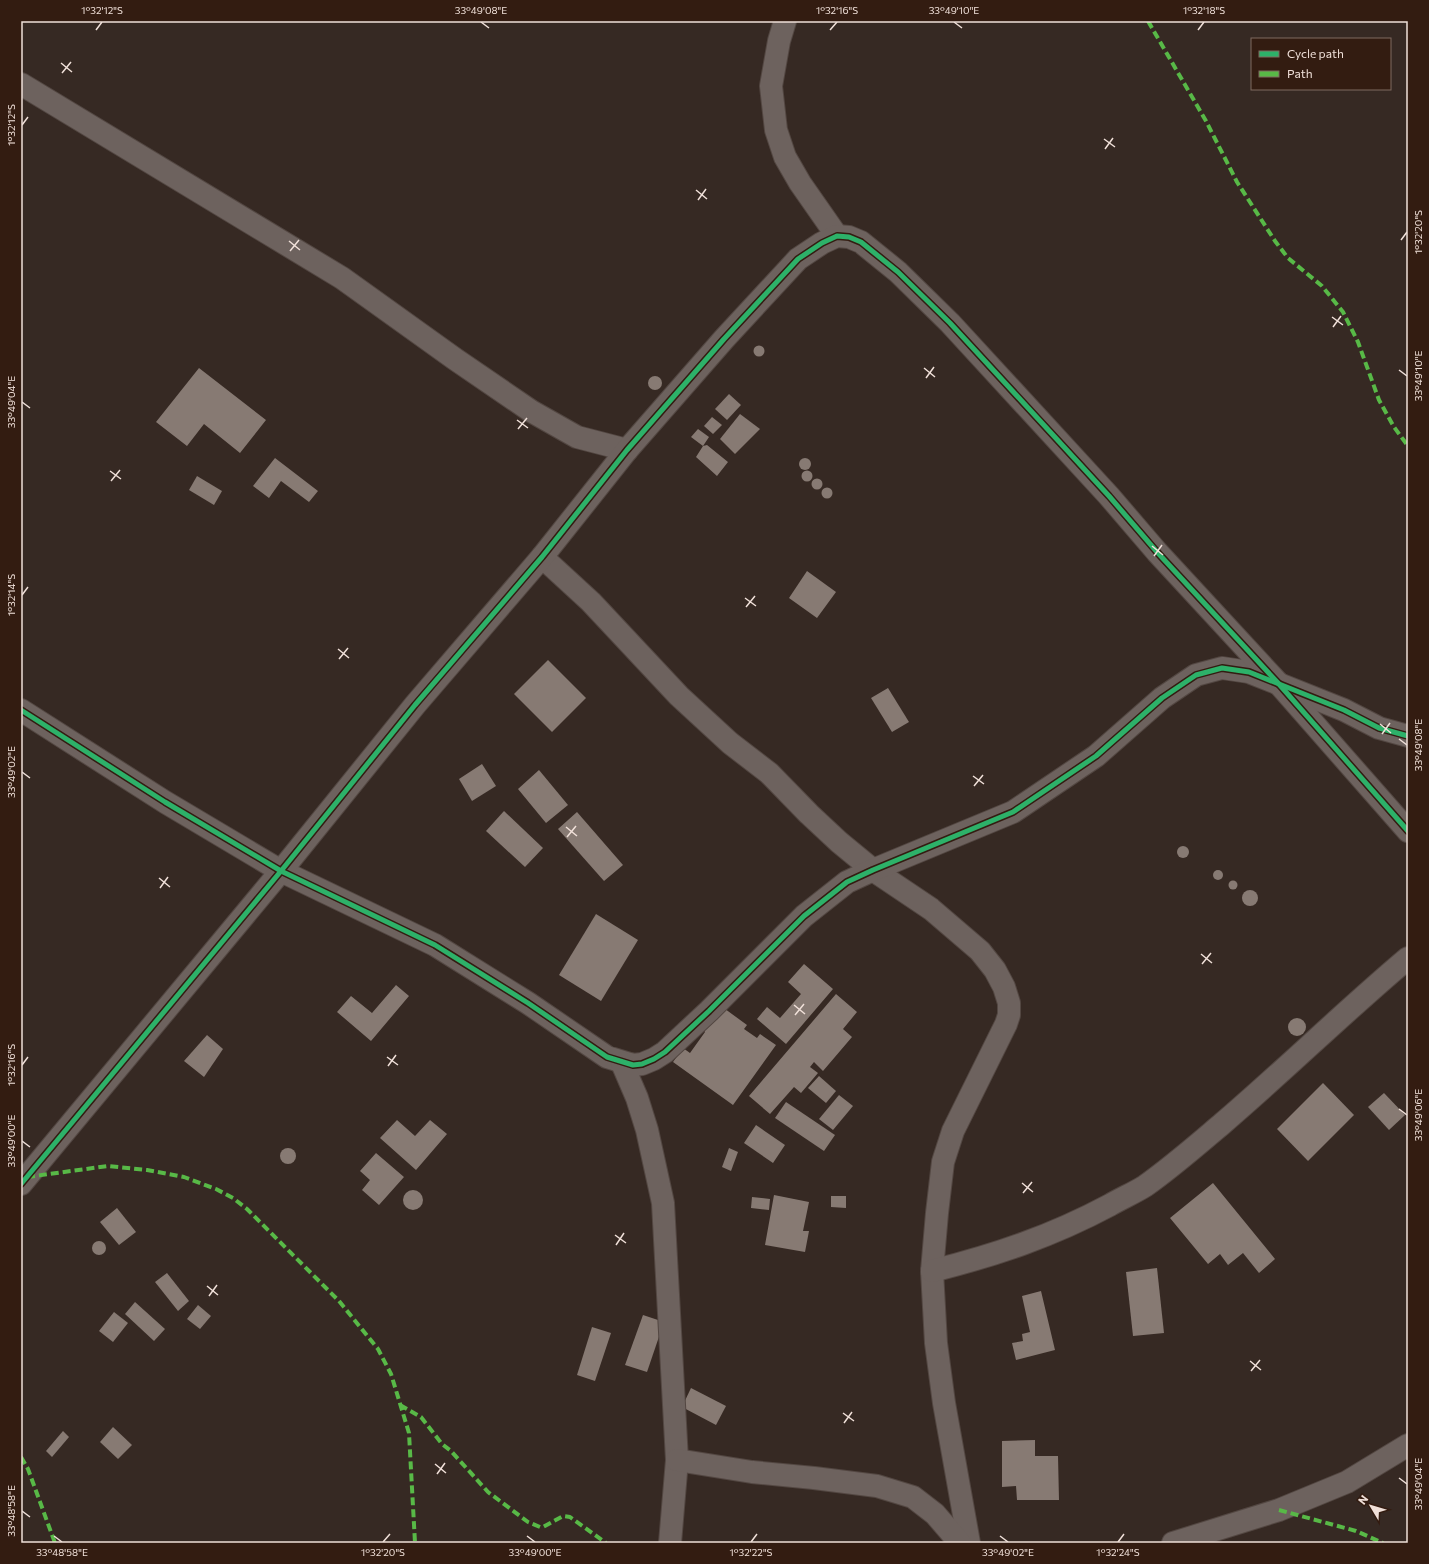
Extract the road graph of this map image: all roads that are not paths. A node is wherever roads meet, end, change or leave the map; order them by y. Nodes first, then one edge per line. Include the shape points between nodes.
1 (785, 21) edge
2 (21, 84) edge
3 (837, 236) junction
4 (627, 450) junction
5 (542, 557) junction
6 (1278, 683) junction
7 (21, 710) edge
8 (1408, 736) edge
9 (1408, 831) edge
10 (873, 870) junction
11 (281, 871) junction
12 (1408, 958) edge
13 (622, 1063) junction
14 (21, 1184) edge
15 (932, 1271) junction
16 (1408, 1445) edge
17 (677, 1460) junction
18 (670, 1543) edge
19 (960, 1543) edge
20 (969, 1543) edge
21 (1173, 1543) edge

1 - 3 street via 771,86 776,130 785,157 800,184
2 - 4 street via 342,278 531,411 577,437
3 - 4 street via 798,259
3 - 6 street via 861,242 898,272 950,323
4 - 5 street
5 - 10 street via 591,602 679,696 730,743 769,773 808,814
5 - 11 street via 415,705
6 - 8 street via 1344,710 1379,728
6 - 9 street
6 - 10 street via 1249,672 1222,668 1196,675 1162,698 1096,756 1013,812
7 - 11 street via 165,802
10 - 13 street via 847,882 804,916 665,1052 642,1064
10 - 15 street via 931,910 980,951 995,970 1009,1003 1006,1024 953,1131 943,1162
11 - 13 street via 435,945 528,1003 607,1057
11 - 14 street
12 - 15 street via 1275,1079 1144,1187 1064,1228 972,1261
13 - 17 street via 647,1130 663,1203
15 - 20 street via 936,1343 944,1403
16 - 21 street via 1333,1488 1279,1510
17 - 18 street
17 - 19 street via 752,1472 877,1486 913,1497 935,1514

